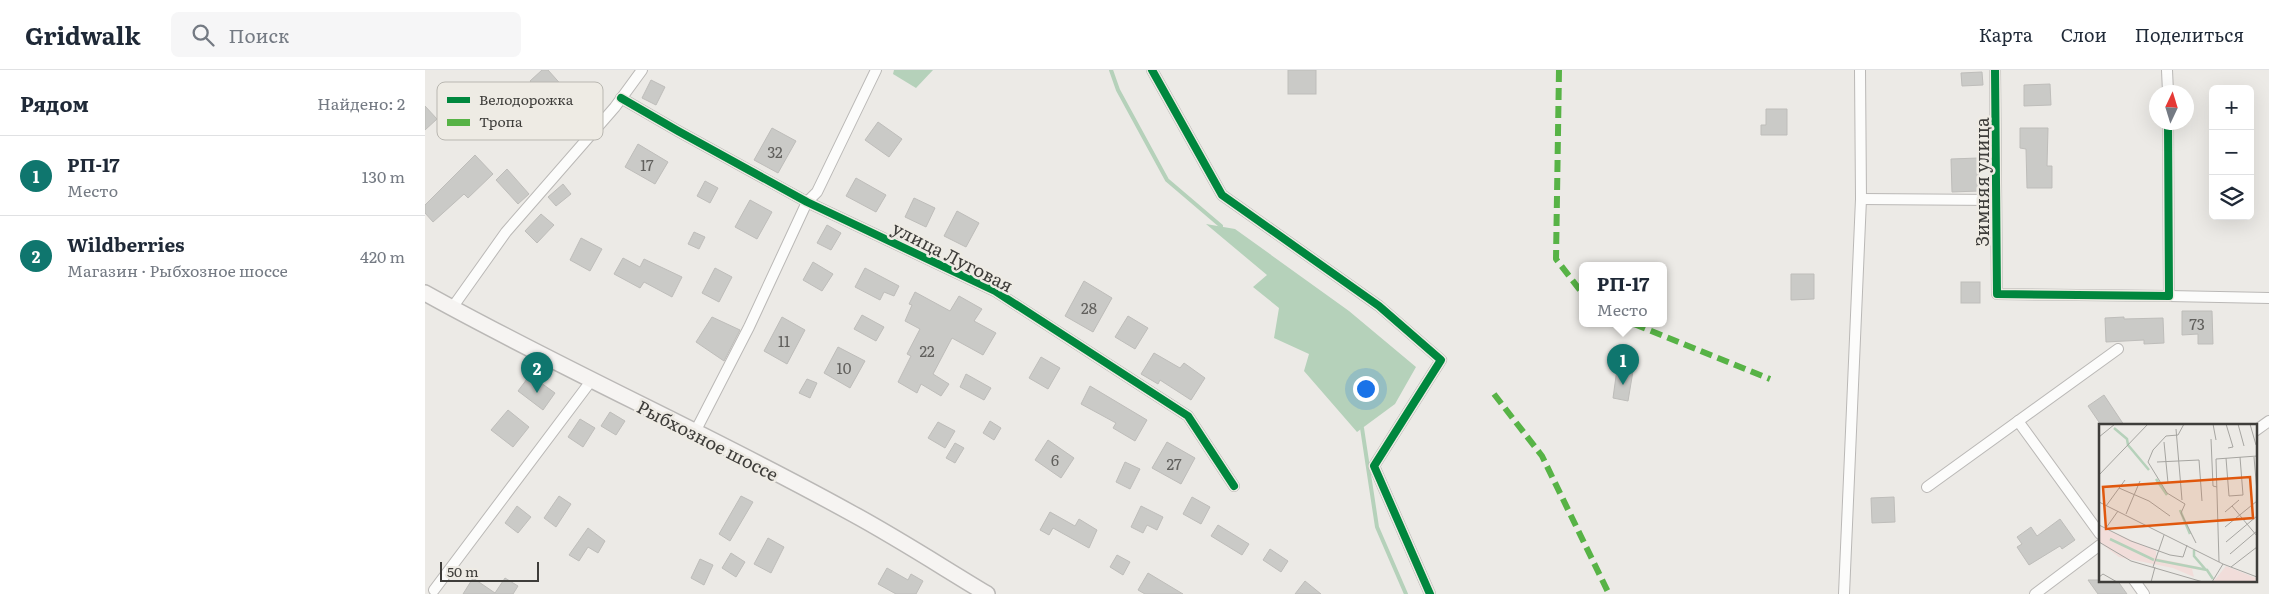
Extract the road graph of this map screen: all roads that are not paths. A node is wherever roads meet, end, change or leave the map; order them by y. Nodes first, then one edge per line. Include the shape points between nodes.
1 (642, 70) edge
2 (877, 70) edge
3 (1152, 70) edge
4 (1859, 70) edge
5 (1995, 70) edge
6 (2167, 70) edge
7 (2167, 85) edge
8 (621, 98) junction
9 (603, 122) edge
10 (2168, 130) edge
11 (587, 140) edge
12 (1861, 199) junction
13 (1997, 200) junction
14 (807, 202) junction
15 (425, 293) edge
16 (2169, 296) junction
17 (2269, 298) edge
18 (452, 308) junction
19 (2118, 349) dead end
20 (591, 381) junction
21 (2018, 421) junction
22 (2269, 421) edge
23 (2257, 430) edge
24 (695, 432) junction
25 (1234, 486) dead end
26 (1927, 487) dead end
27 (2099, 533) edge
28 (2099, 546) edge
29 (2135, 582) edge
30 (432, 591) edge
31 (987, 594) edge
32 (1430, 594) edge
33 (1844, 594) edge
34 (2035, 594) edge
35 (2144, 594) edge

1 - 8 street
2 - 14 street via 817,192
3 - 32 street via 1222,195 1379,306 1441,360 1374,466
4 - 12 street
5 - 13 street, Зимняя улица
6 - 7 street
8 - 9 street
8 - 14 street, улица Луговая
10 - 16 street
11 - 18 street via 506,232
12 - 13 street
12 - 33 street
13 - 16 street, Зимняя улица via 1997,294
14 - 24 street via 749,327
14 - 25 street, улица Луговая via 995,291 1188,416
15 - 18 main road, Рыбхозное шоссе
16 - 17 street
18 - 20 main road, Рыбхозное шоссе
19 - 21 street
20 - 24 main road, Рыбхозное шоссе
20 - 30 street
21 - 26 street
21 - 27 street
22 - 23 street
24 - 31 main road, Рыбхозное шоссе via 854,514
28 - 34 street
29 - 35 street

